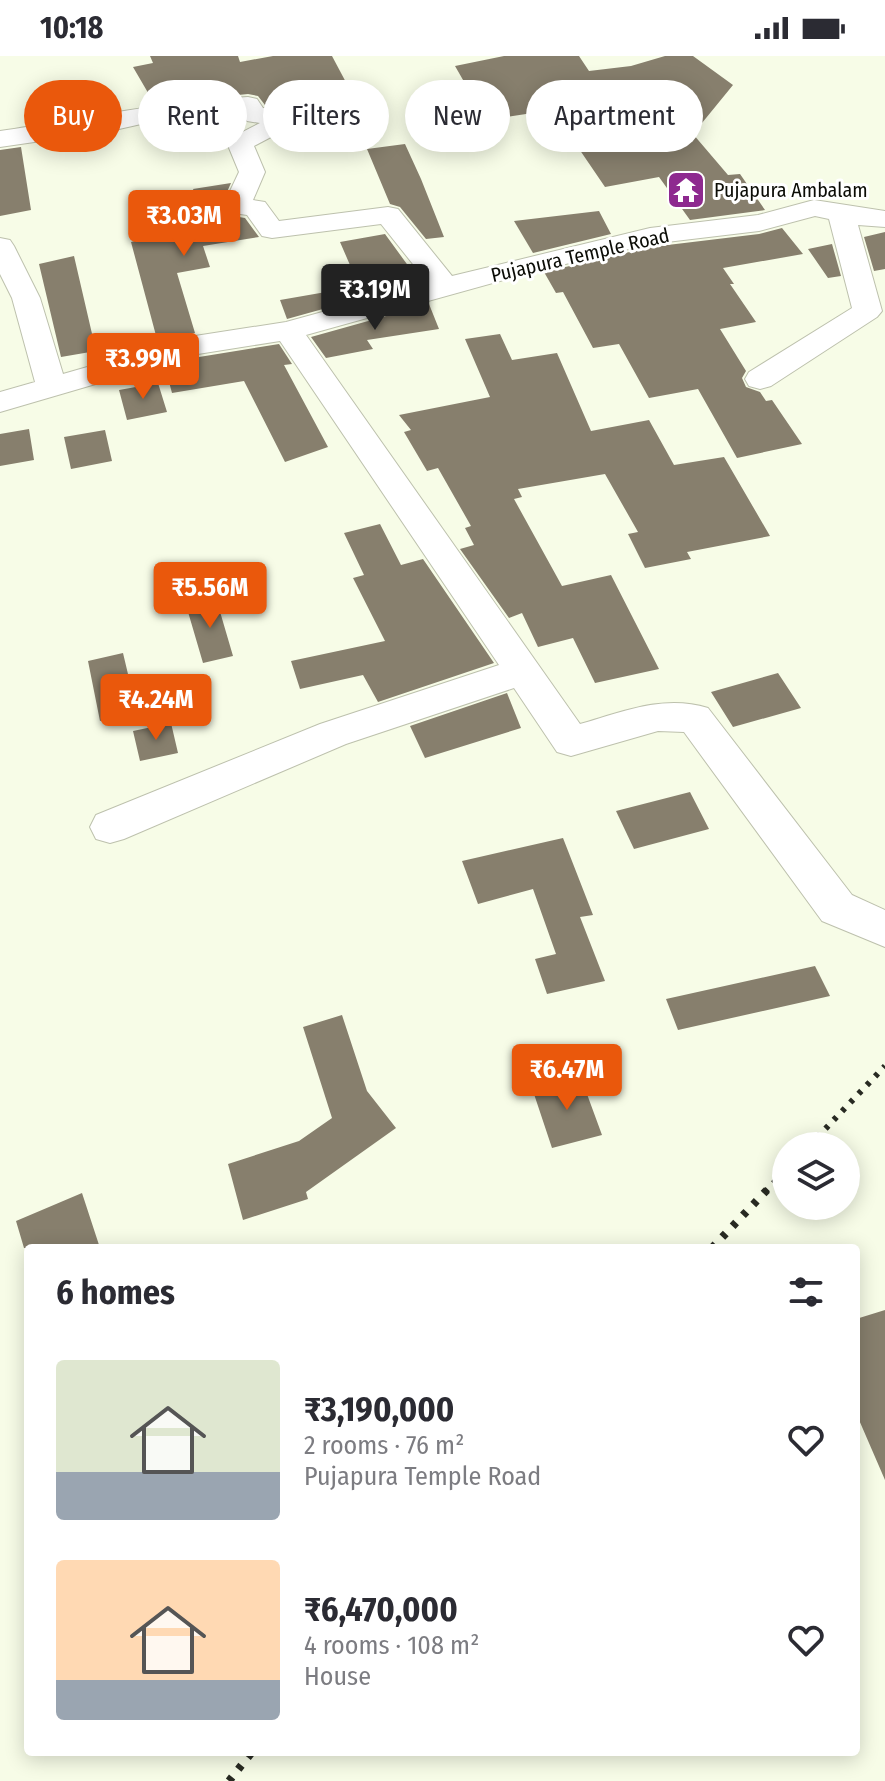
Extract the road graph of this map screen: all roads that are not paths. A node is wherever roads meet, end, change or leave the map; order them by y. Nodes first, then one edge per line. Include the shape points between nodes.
1 (0, 139) edge
2 (841, 211) junction
3 (885, 219) edge
4 (0, 246) edge
5 (446, 287) junction
6 (288, 331) junction
7 (760, 379) dead end
8 (52, 387) junction
9 (0, 402) edge
10 (522, 671) junction
11 (110, 827) dead end
12 (885, 929) edge

1 - 5 street via 186,107 248,104 256,116 277,113 281,122 240,143 252,172 237,206 255,208 272,230 388,215
2 - 3 street, Pujapura Temple Road
2 - 5 street, Pujapura Temple Road via 814,208 759,223 650,236
2 - 7 street via 867,311
4 - 8 street via 26,298
5 - 6 street, Pujapura Temple Road
6 - 8 street, Pujapura Temple Road via 195,345
6 - 10 street
8 - 9 street, Pujapura Temple Road
10 - 11 street via 333,734
10 - 12 street via 571,741 658,716 695,718 837,908

